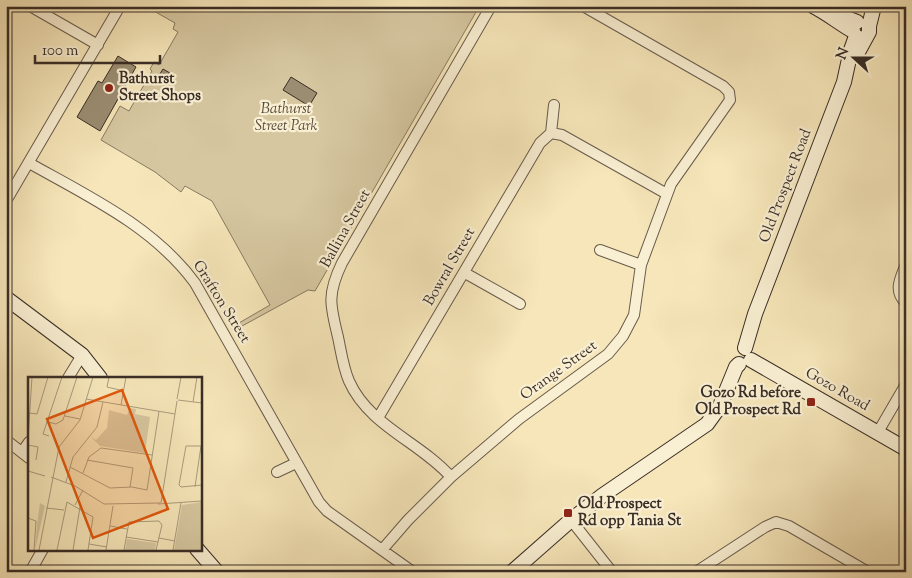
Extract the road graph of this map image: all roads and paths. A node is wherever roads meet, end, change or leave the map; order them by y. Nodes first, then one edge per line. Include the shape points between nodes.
1 (30, 6) edge
2 (120, 6) edge
3 (491, 6) edge
4 (583, 6) edge
5 (868, 6) edge
6 (874, 6) edge
7 (818, 9) edge
8 (860, 29) junction
9 (98, 45) junction
10 (554, 105) dead end
11 (551, 133) junction
12 (29, 162) junction
13 (667, 194) junction
14 (6, 201) edge
15 (600, 250) dead end
16 (906, 264) edge
17 (641, 265) junction
18 (464, 273) junction
19 (6, 298) edge
20 (899, 298) edge
21 (520, 304) dead end
22 (82, 355) junction
23 (745, 357) junction
24 (69, 377) edge
25 (99, 377) edge
26 (906, 384) edge
27 (378, 418) junction
28 (878, 432) junction
29 (6, 440) edge
30 (906, 449) edge
31 (26, 455) edge
32 (296, 463) junction
33 (278, 472) dead end
34 (450, 476) junction
35 (571, 520) junction
36 (42, 550) edge
37 (198, 550) edge
38 (382, 550) junction
39 (30, 572) edge
40 (217, 572) edge
41 (413, 572) edge
42 (512, 572) edge
43 (612, 572) edge
44 (696, 572) edge
45 (868, 572) edge

1 - 9 street
2 - 9 street
3 - 27 street, Ballina Street via 342,263 332,287 332,310 346,375 359,398
4 - 13 street, Orange Street via 733,94 675,177
5 - 8 main road
6 - 8 main road, Old Prospect Road
7 - 8 main road via 835,21
8 - 23 main road, Old Prospect Road via 851,50 844,82 755,314
9 - 12 street
10 - 11 street
11 - 13 street via 562,135
11 - 18 street, Bowral Street via 540,144
12 - 14 street
12 - 32 street, Grafton Street via 134,226 182,266 204,299
13 - 17 street, Orange Street
15 - 17 street
16 - 20 street via 899,283
17 - 34 street, Orange Street via 634,316 608,354 526,413
18 - 21 street
18 - 27 street, Bowral Street
19 - 22 main road
22 - 24 street
22 - 25 main road
23 - 28 main road, Gozo Road
23 - 35 main road, Old Prospect Road via 736,367 717,411 707,424
26 - 28 street
27 - 34 street, Ballina Street
28 - 30 main road, Gozo Road
29 - 31 street
32 - 33 street
32 - 38 street, Grafton Street via 327,510
34 - 38 street, Orange Street
35 - 42 main road, Old Prospect Road
35 - 43 street
36 - 39 street
37 - 40 main road
38 - 41 street, Grafton Street
44 - 45 street via 776,518

